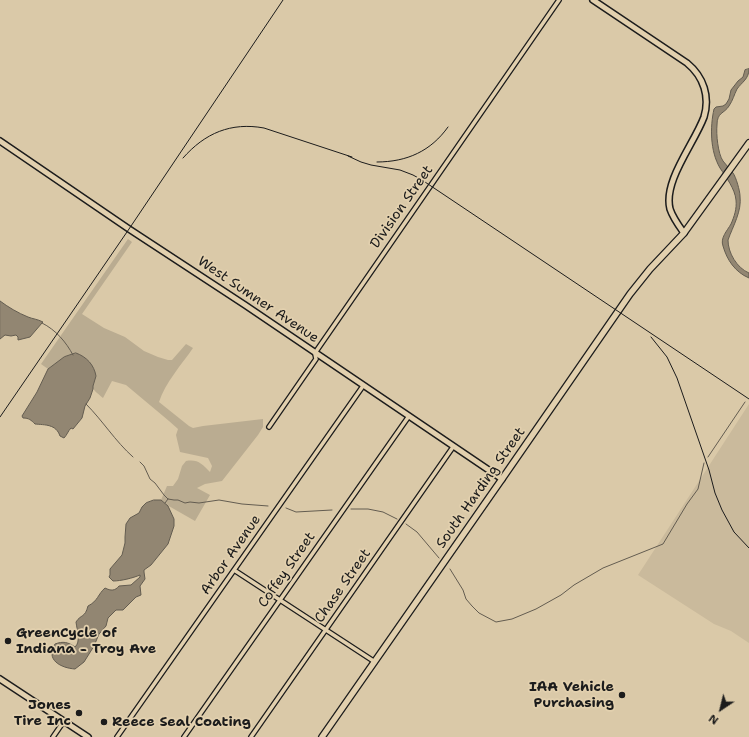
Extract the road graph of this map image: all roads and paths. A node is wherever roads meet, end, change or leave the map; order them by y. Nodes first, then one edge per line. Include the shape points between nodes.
1 (559, 0) edge
2 (594, 0) edge
3 (0, 141) edge
4 (749, 143) edge
5 (684, 233) junction
6 (316, 354) junction
7 (363, 386) junction
8 (409, 416) junction
9 (269, 427) dead end
10 (453, 447) junction
11 (502, 480) junction
12 (234, 570) junction
13 (280, 600) junction
14 (326, 630) junction
15 (375, 662) junction
16 (0, 679) edge
17 (64, 721) junction
18 (53, 737) edge
19 (88, 737) edge
20 (117, 737) edge
21 (184, 737) edge
22 (251, 737) edge
23 (322, 737) edge

1 - 6 street, Division Street
2 - 5 street via 687,63 695,70 706,91 704,117 670,189 670,209
3 - 6 street, West Sumner Avenue
4 - 5 main road, South Harding Street
5 - 11 main road, South Harding Street via 630,294
6 - 7 street, West Sumner Avenue
6 - 9 street, Division Street via 316,359
7 - 8 street, West Sumner Avenue
7 - 12 street, Arbor Avenue
8 - 10 street, West Sumner Avenue
8 - 13 street, Coffey Street
10 - 11 street, West Sumner Avenue
10 - 14 street, Chase Street
11 - 15 main road, South Harding Street
12 - 13 street
12 - 20 street, Arbor Avenue
13 - 14 street
13 - 21 street, Coffey Street
14 - 15 street
14 - 22 street, Chase Street
15 - 23 main road, South Harding Street
16 - 17 street
17 - 18 street
17 - 19 street

